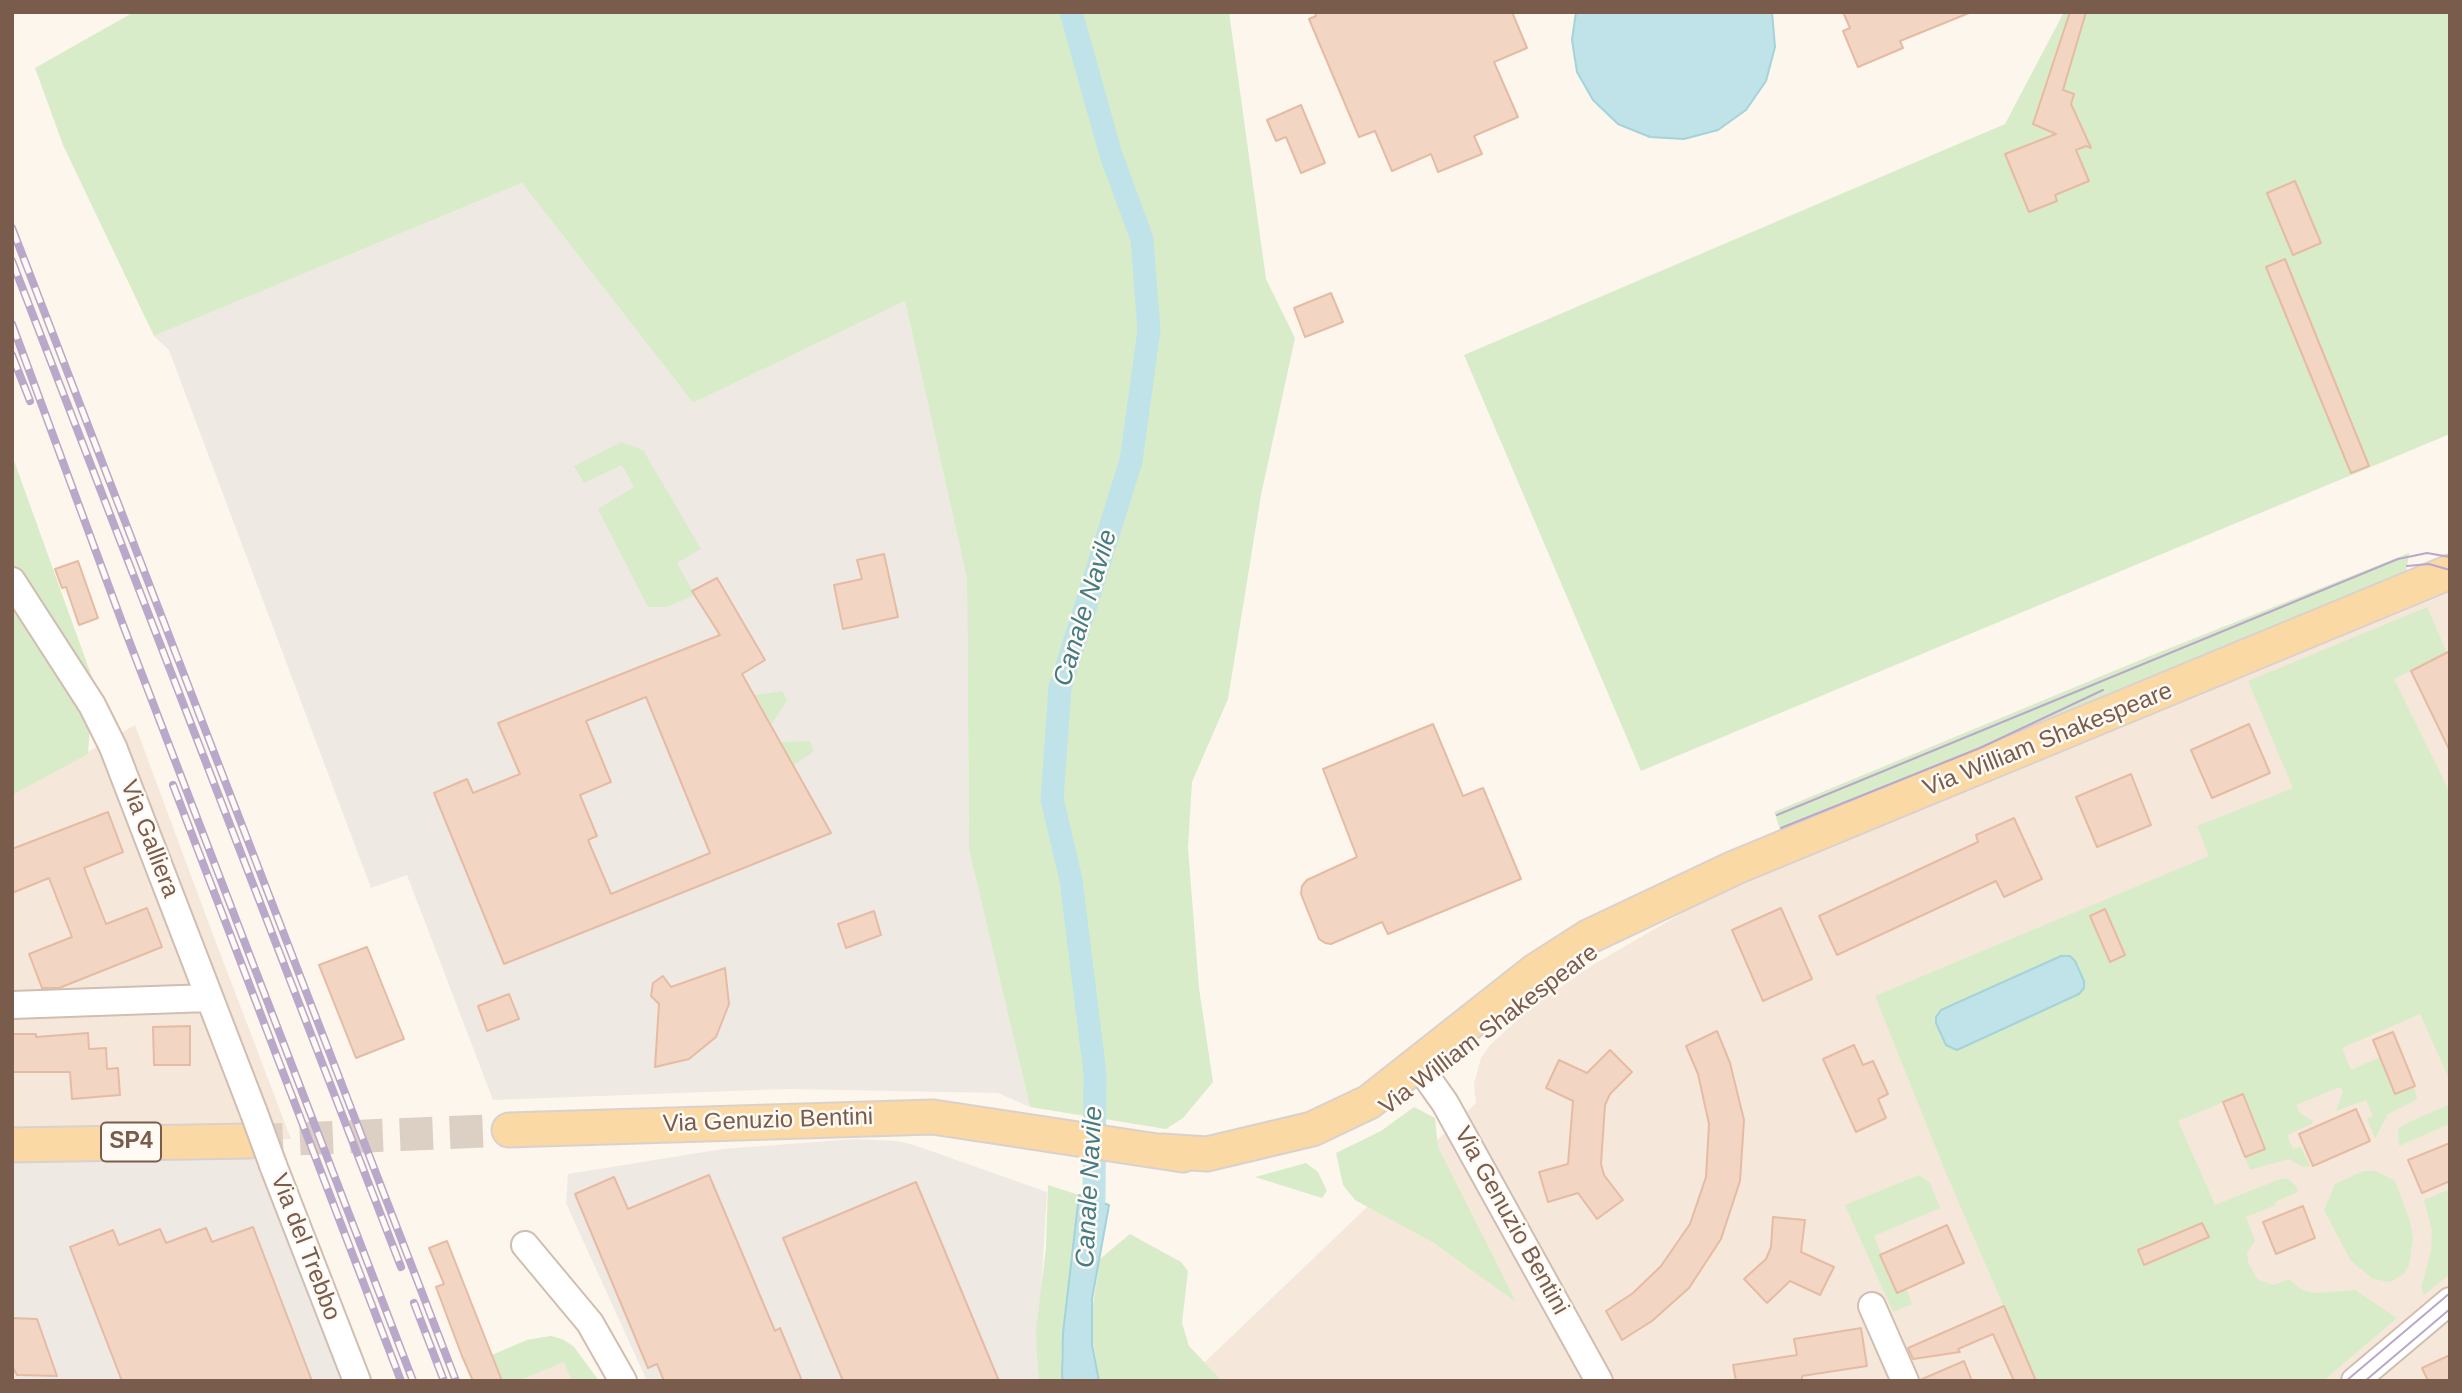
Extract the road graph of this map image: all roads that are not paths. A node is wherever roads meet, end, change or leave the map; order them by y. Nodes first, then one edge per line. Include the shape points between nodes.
1 (2450, 572) edge
2 (12, 581) edge
3 (209, 998) junction
4 (12, 1005) edge
5 (1425, 1072) junction
6 (252, 1127) junction
7 (1026, 1129) joint
8 (509, 1130) tunnel mouth
9 (12, 1145) edge
10 (525, 1245) dead end
11 (2450, 1301) edge
12 (1872, 1306) dead end
13 (1894, 1377) edge
14 (2358, 1380) edge
15 (357, 1381) edge
16 (623, 1381) edge
17 (1599, 1381) edge

1 - 5 main road, Via William Shakespeare via 1734,868 1588,937 1535,971
2 - 3 street, Via Galliera via 92,705 113,747
3 - 4 street
3 - 6 street, Via Galliera
5 - 7 main road, Via William Shakespeare via 1344,1134 1261,1163 1227,1164
5 - 17 street, Via Genuzio Bentini
6 - 9 main road, SP4
6 - 15 street, Via del Trebbo, bridge via 273,1165
7 - 8 main road, Via Genuzio Bentini via 933,1117
10 - 16 street via 590,1323
11 - 14 street
12 - 13 street

